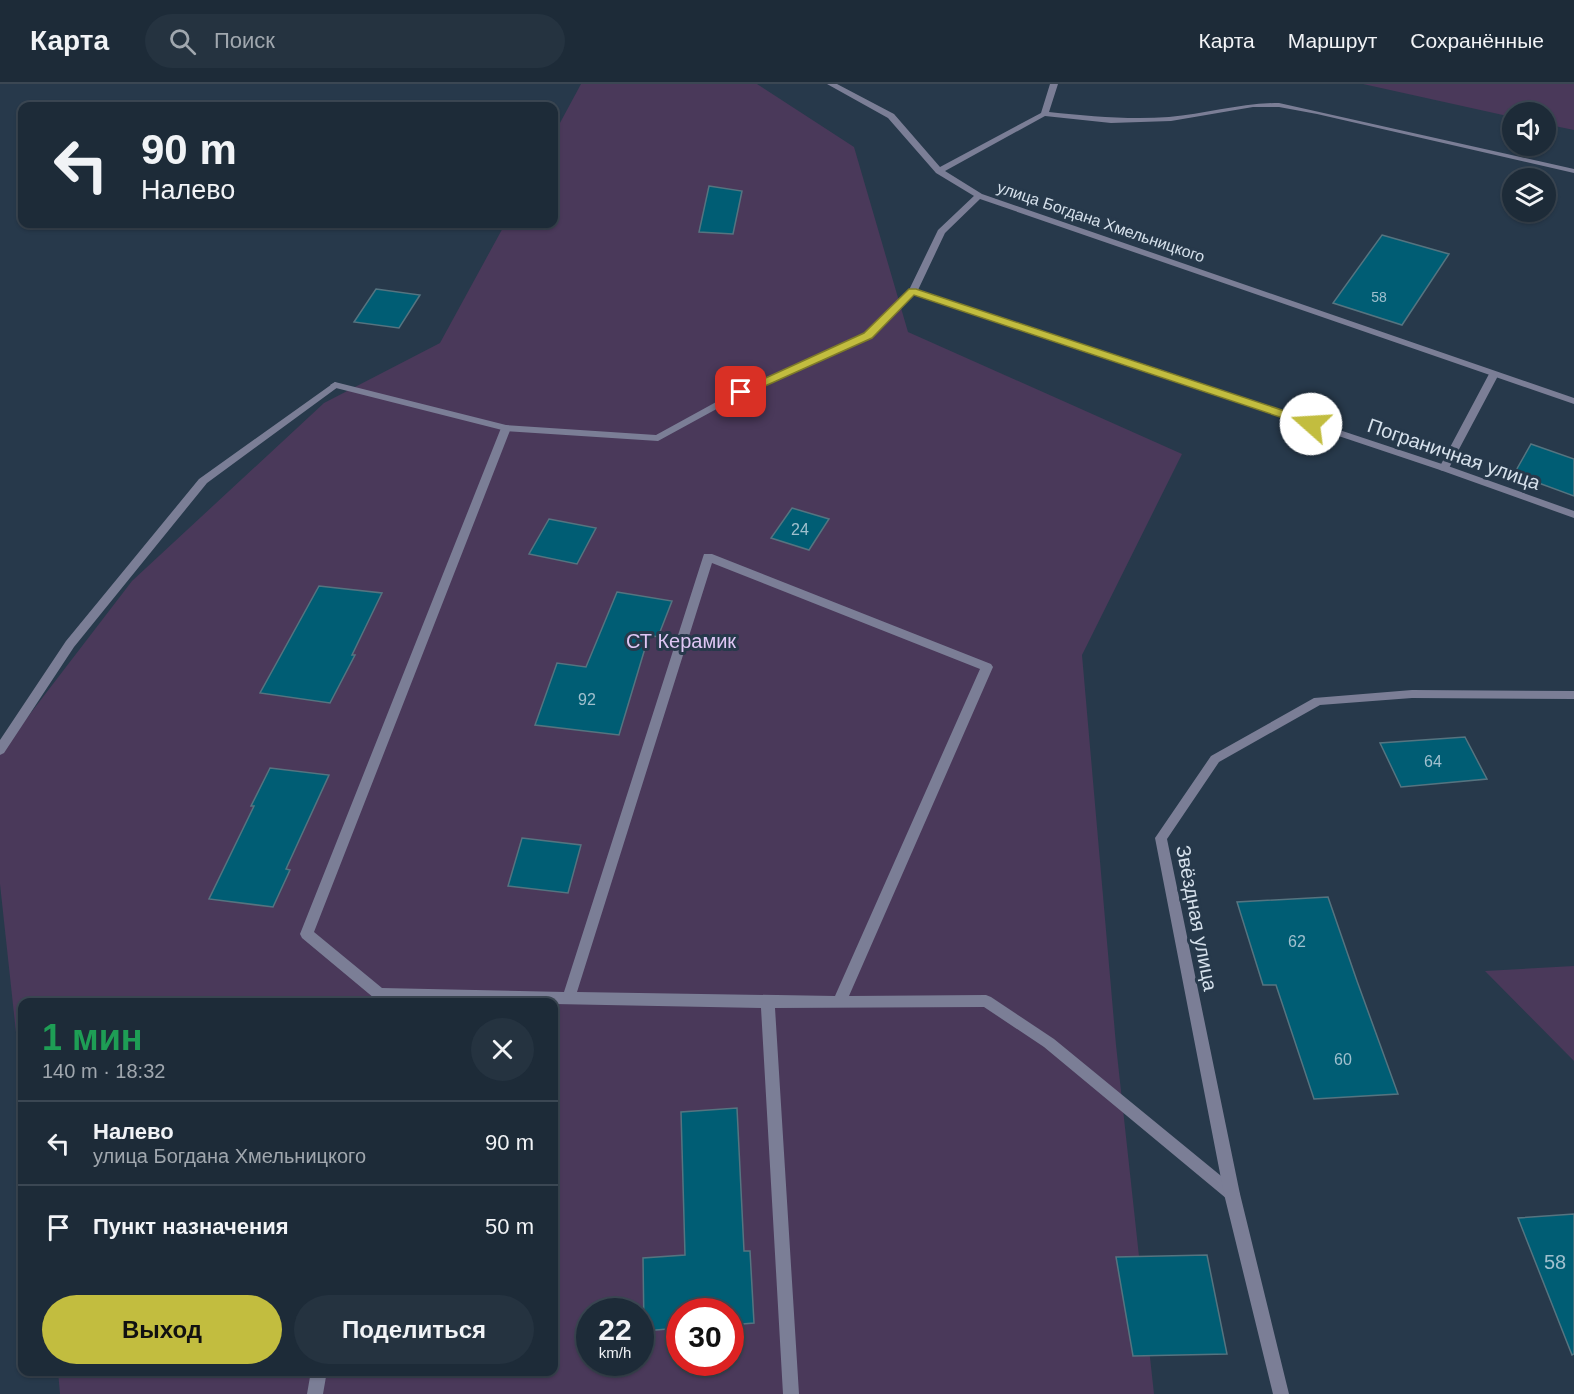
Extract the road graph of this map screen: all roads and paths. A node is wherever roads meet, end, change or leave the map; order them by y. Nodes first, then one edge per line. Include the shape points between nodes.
1 (831, 84) edge
2 (1054, 84) edge
3 (1044, 114) junction
4 (939, 171) junction
5 (1574, 171) edge
6 (980, 196) junction
7 (913, 291) junction
8 (1494, 374) junction
9 (1574, 401) edge
10 (506, 428) junction
11 (1444, 468) junction
12 (1574, 515) edge
13 (1574, 695) edge
14 (0, 750) edge
15 (569, 997) junction
16 (378, 998) edge
17 (768, 1002) junction
18 (839, 1002) junction
19 (1232, 1194) junction
20 (318, 1376) edge
21 (315, 1394) edge
22 (791, 1394) edge
23 (1281, 1394) edge

1 - 4 street via 891,116
2 - 3 street
3 - 4 street
3 - 5 street via 1111,121 1171,119 1253,105 1279,105
4 - 6 street
6 - 7 street, улица Богдана Хмельницкого via 941,232
6 - 8 street, улица Богдана Хмельницкого
7 - 10 street, улица Богдана Хмельницкого via 868,335 741,392 658,438
7 - 11 street, Пограничная улица
8 - 9 street, улица Богдана Хмельницкого
8 - 11 street
10 - 14 street, улица Богдана Хмельницкого via 335,385 203,481 70,644
10 - 16 street via 307,934
11 - 12 street, Пограничная улица
13 - 19 street, Звёздная улица via 1412,694 1318,701 1215,759 1161,838
15 - 16 street
15 - 17 street
15 - 18 street via 708,556 987,668
17 - 18 street
17 - 22 street
18 - 19 street via 986,1000 1049,1043
19 - 23 street, Звёздная улица
20 - 21 street

